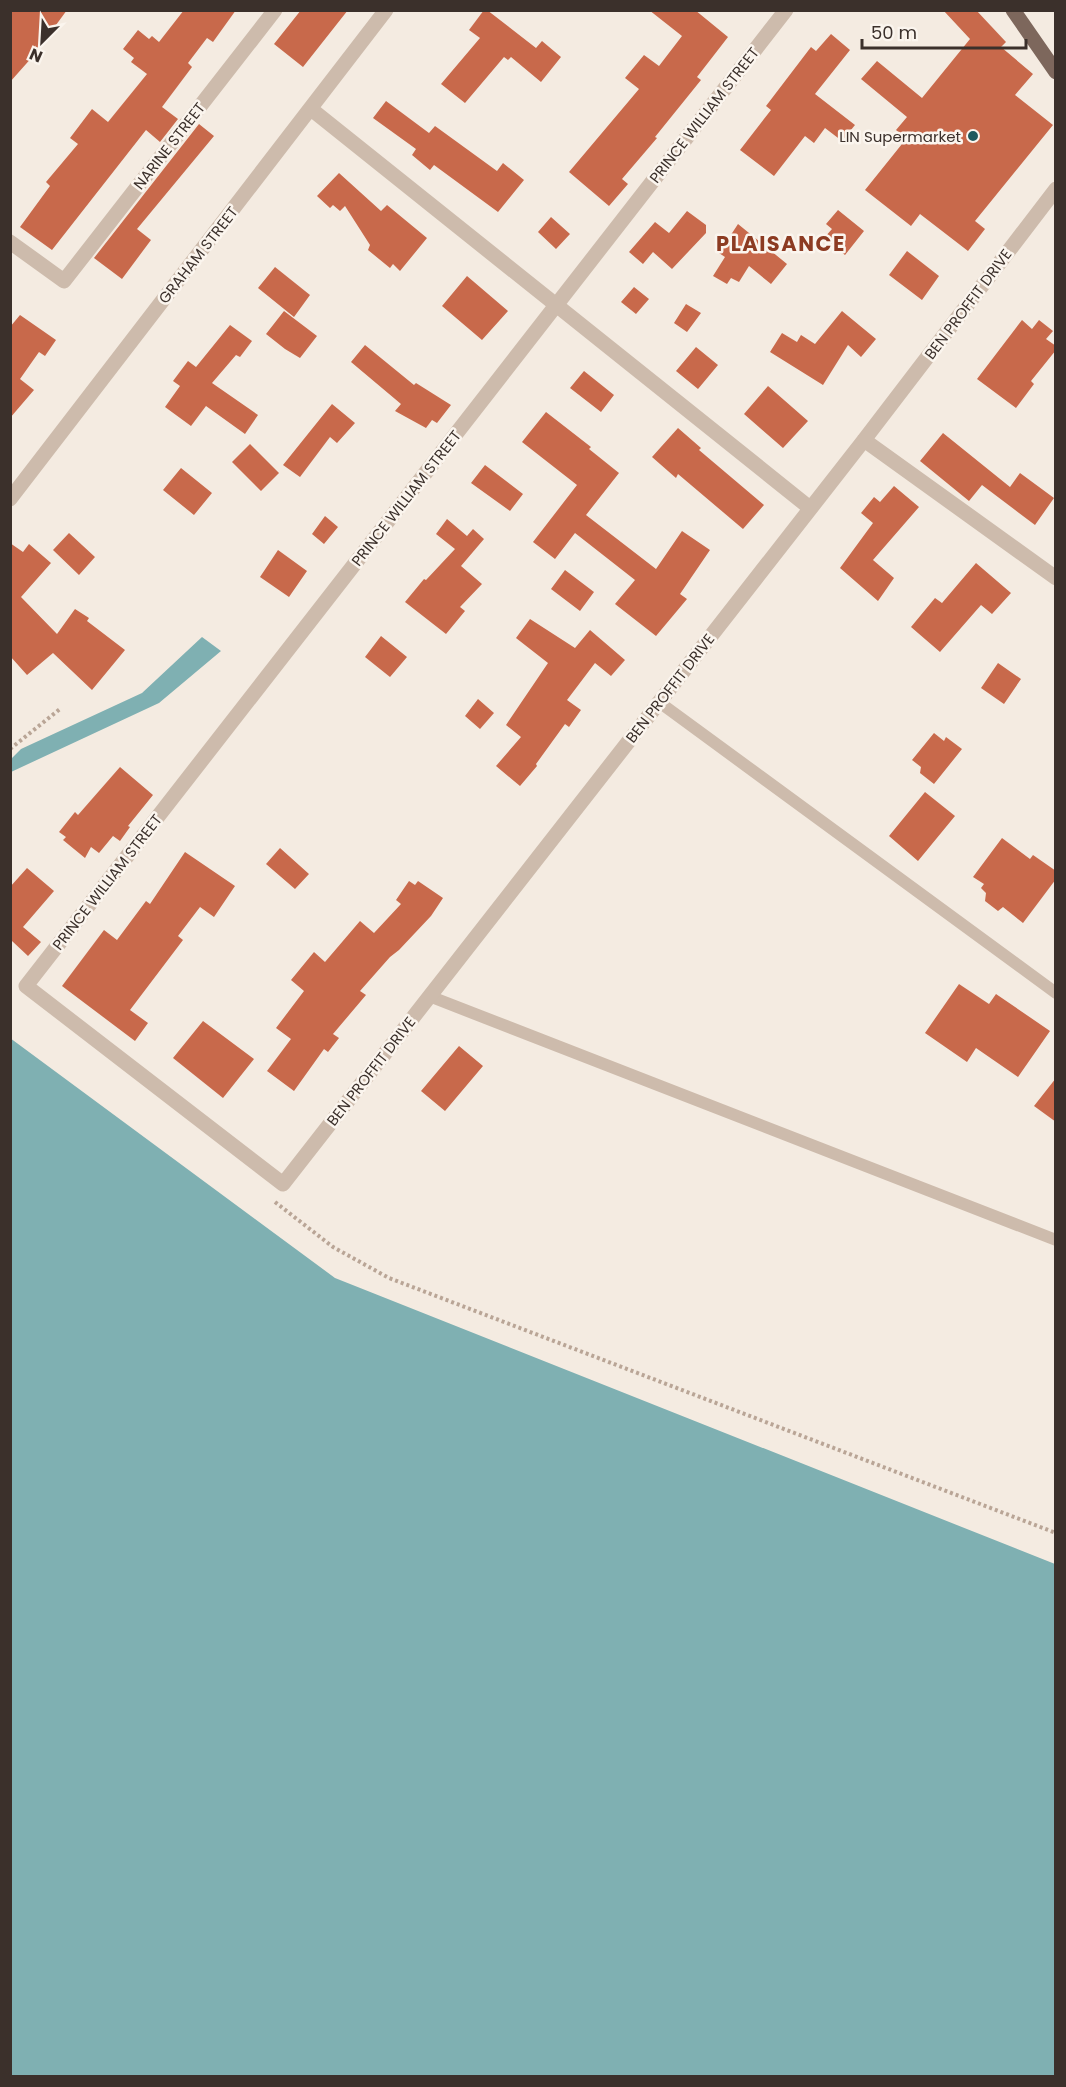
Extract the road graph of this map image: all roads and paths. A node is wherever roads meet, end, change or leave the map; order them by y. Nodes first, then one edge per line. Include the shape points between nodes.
1 (275, 10) edge
2 (386, 10) edge
3 (786, 10) edge
4 (1013, 10) edge
5 (1056, 72) edge
6 (310, 109) junction
7 (1056, 189) edge
8 (10, 242) edge
9 (556, 305) junction
10 (864, 440) junction
11 (10, 499) edge
12 (810, 508) junction
13 (1056, 579) edge
14 (659, 702) junction
15 (60, 709) dead end
16 (10, 749) edge
17 (1056, 993) edge
18 (429, 996) junction
19 (283, 1184) joint
20 (1056, 1240) edge
21 (333, 1246) dead end
22 (1056, 1533) edge

1 - 8 street, NARINE STREET via 64,281
2 - 6 street, GRAHAM STREET
3 - 9 street, PRINCE WILLIAM STREET
4 - 5 main road
6 - 9 street
6 - 11 street, GRAHAM STREET
7 - 10 street, BEN PROFFIT DRIVE
9 - 12 street
9 - 19 street, PRINCE WILLIAM STREET via 26,986
10 - 12 street, BEN PROFFIT DRIVE
10 - 13 street
12 - 14 street, BEN PROFFIT DRIVE
14 - 17 lane
14 - 18 street, BEN PROFFIT DRIVE
15 - 16 path
18 - 19 street, BEN PROFFIT DRIVE
18 - 20 lane
21 - 22 path via 389,1278

